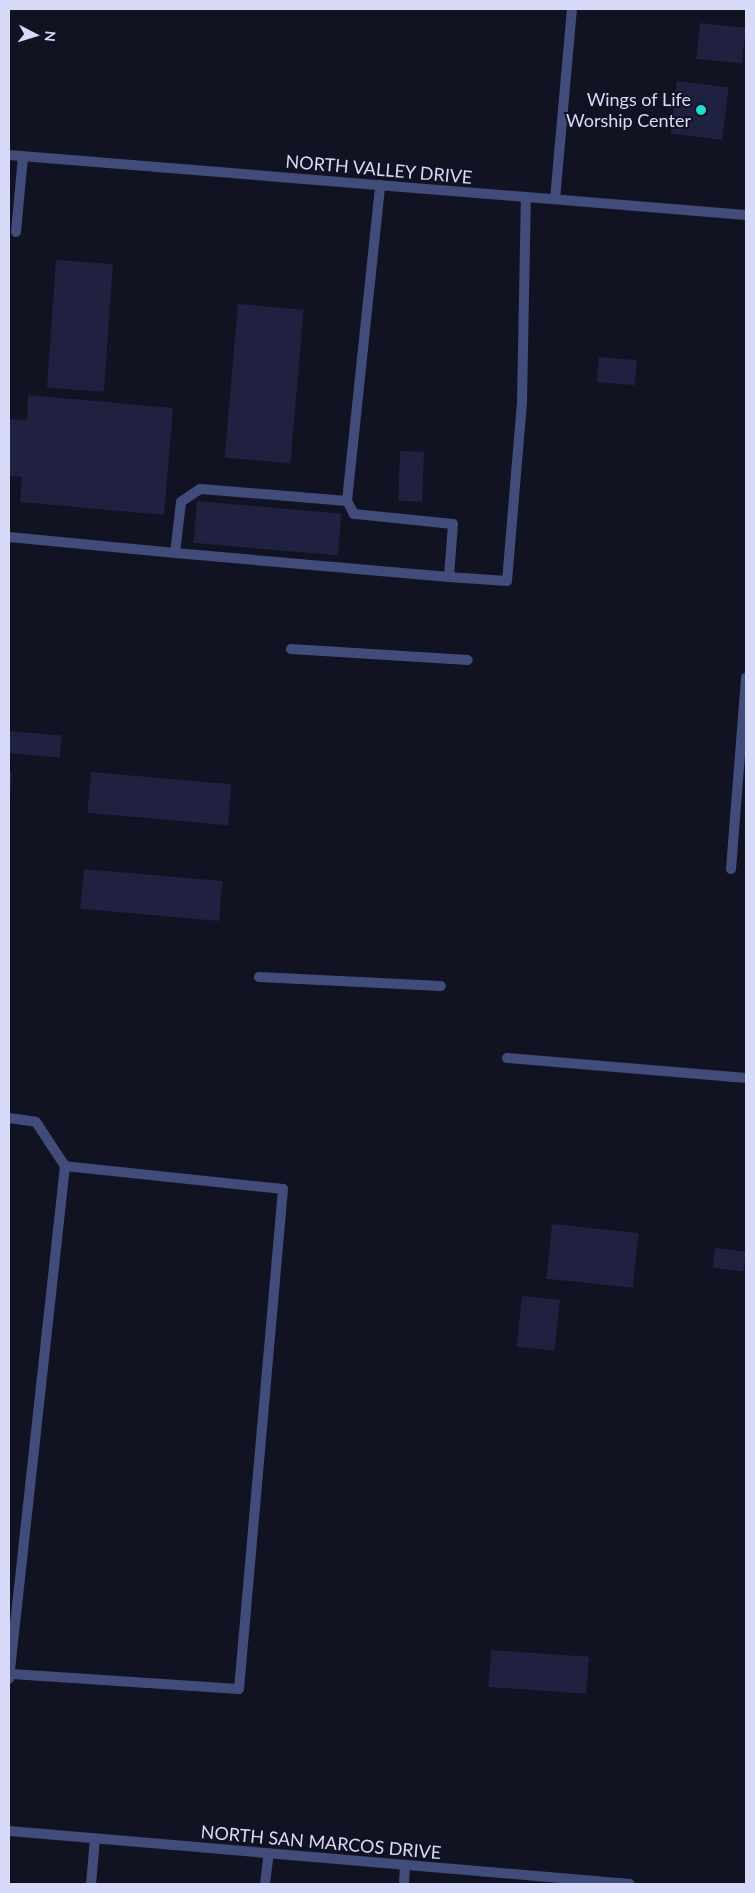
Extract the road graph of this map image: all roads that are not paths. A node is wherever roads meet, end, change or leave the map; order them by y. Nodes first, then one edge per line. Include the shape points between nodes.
1 (572, 9) edge
2 (9, 155) edge
3 (23, 156) junction
4 (380, 185) junction
5 (526, 197) junction
6 (555, 199) junction
7 (746, 215) edge
8 (16, 232) dead end
9 (346, 501) junction
10 (9, 537) edge
11 (175, 553) junction
12 (449, 576) junction
13 (291, 649) dead end
14 (468, 660) dead end
15 (746, 678) edge
16 (731, 869) dead end
17 (258, 977) dead end
18 (441, 986) dead end
19 (507, 1058) dead end
20 (746, 1078) edge
21 (9, 1118) edge
22 (65, 1166) junction
23 (11, 1676) edge
24 (9, 1831) edge
25 (95, 1838) junction
26 (268, 1853) junction
27 (406, 1865) junction
28 (91, 1884) edge
29 (265, 1884) edge
30 (404, 1884) edge
31 (630, 1884) edge

1 - 6 street
2 - 3 street, NORTH VALLEY DRIVE
3 - 4 street, NORTH VALLEY DRIVE
3 - 8 street
4 - 5 street, NORTH VALLEY DRIVE
4 - 9 street
5 - 6 street, NORTH VALLEY DRIVE
5 - 12 street via 522,401 507,581
6 - 7 street, NORTH VALLEY DRIVE
9 - 11 street via 200,490 181,502
9 - 12 street via 354,514 453,524
10 - 11 street
11 - 12 street
13 - 14 street
15 - 16 street
17 - 18 street
19 - 20 street
21 - 22 street via 36,1122
22 - 23 street
22 - 23 street via 283,1189 239,1689
24 - 25 street, NORTH SAN MARCOS DRIVE
25 - 26 street, NORTH SAN MARCOS DRIVE
25 - 28 street
26 - 27 street, NORTH SAN MARCOS DRIVE
26 - 29 street
27 - 30 street
27 - 31 street, NORTH SAN MARCOS DRIVE

